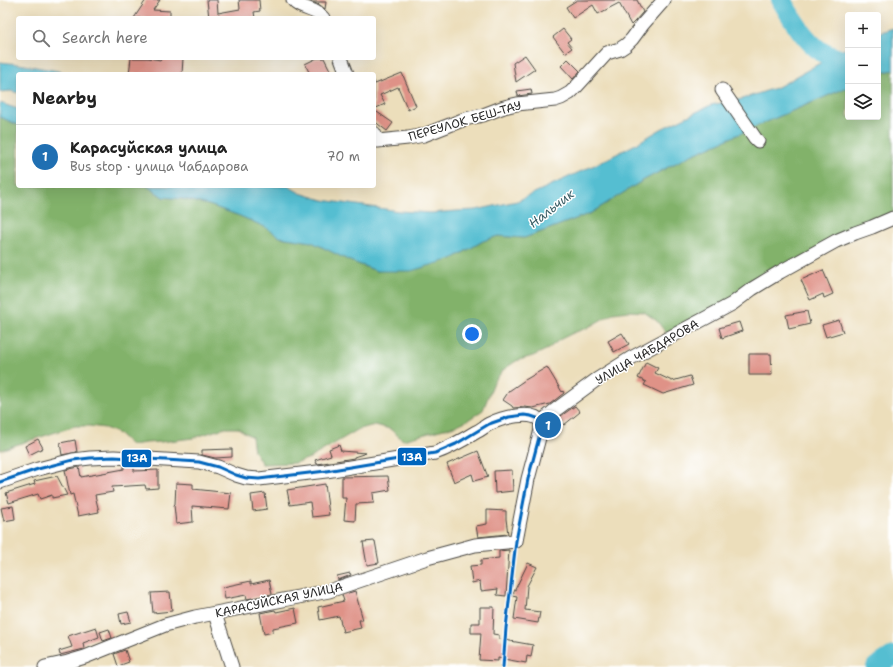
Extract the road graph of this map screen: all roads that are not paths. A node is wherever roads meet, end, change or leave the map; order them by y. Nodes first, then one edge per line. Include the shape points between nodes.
1 (293, 0) edge
2 (664, 0) edge
3 (322, 16) edge
4 (342, 60) edge
5 (346, 72) edge
6 (723, 91) dead end
7 (376, 137) edge
8 (757, 140) dead end
9 (893, 218) edge
10 (542, 422) junction
11 (0, 482) edge
12 (215, 614) junction
13 (45, 667) edge
14 (232, 667) edge

1 - 3 street via 296,4
2 - 7 street, ПЕРЕУЛОК БЕШ-ТАУ via 626,45 607,53 578,86 561,98 504,107 424,135 378,141
4 - 5 street
6 - 8 street
9 - 10 street, УЛИЦА ЧАБДАРОВА via 836,240 752,289 732,304 612,369
10 - 11 street via 532,415 523,415 490,423 449,448 435,453 259,479 246,478 199,462 114,457 73,460
10 - 12 street, КАРАСУЙСКАЯ УЛИЦА via 516,541 475,545 426,558 329,591
12 - 13 street, КАРАСУЙСКАЯ УЛИЦА via 165,625 85,657
12 - 14 street

